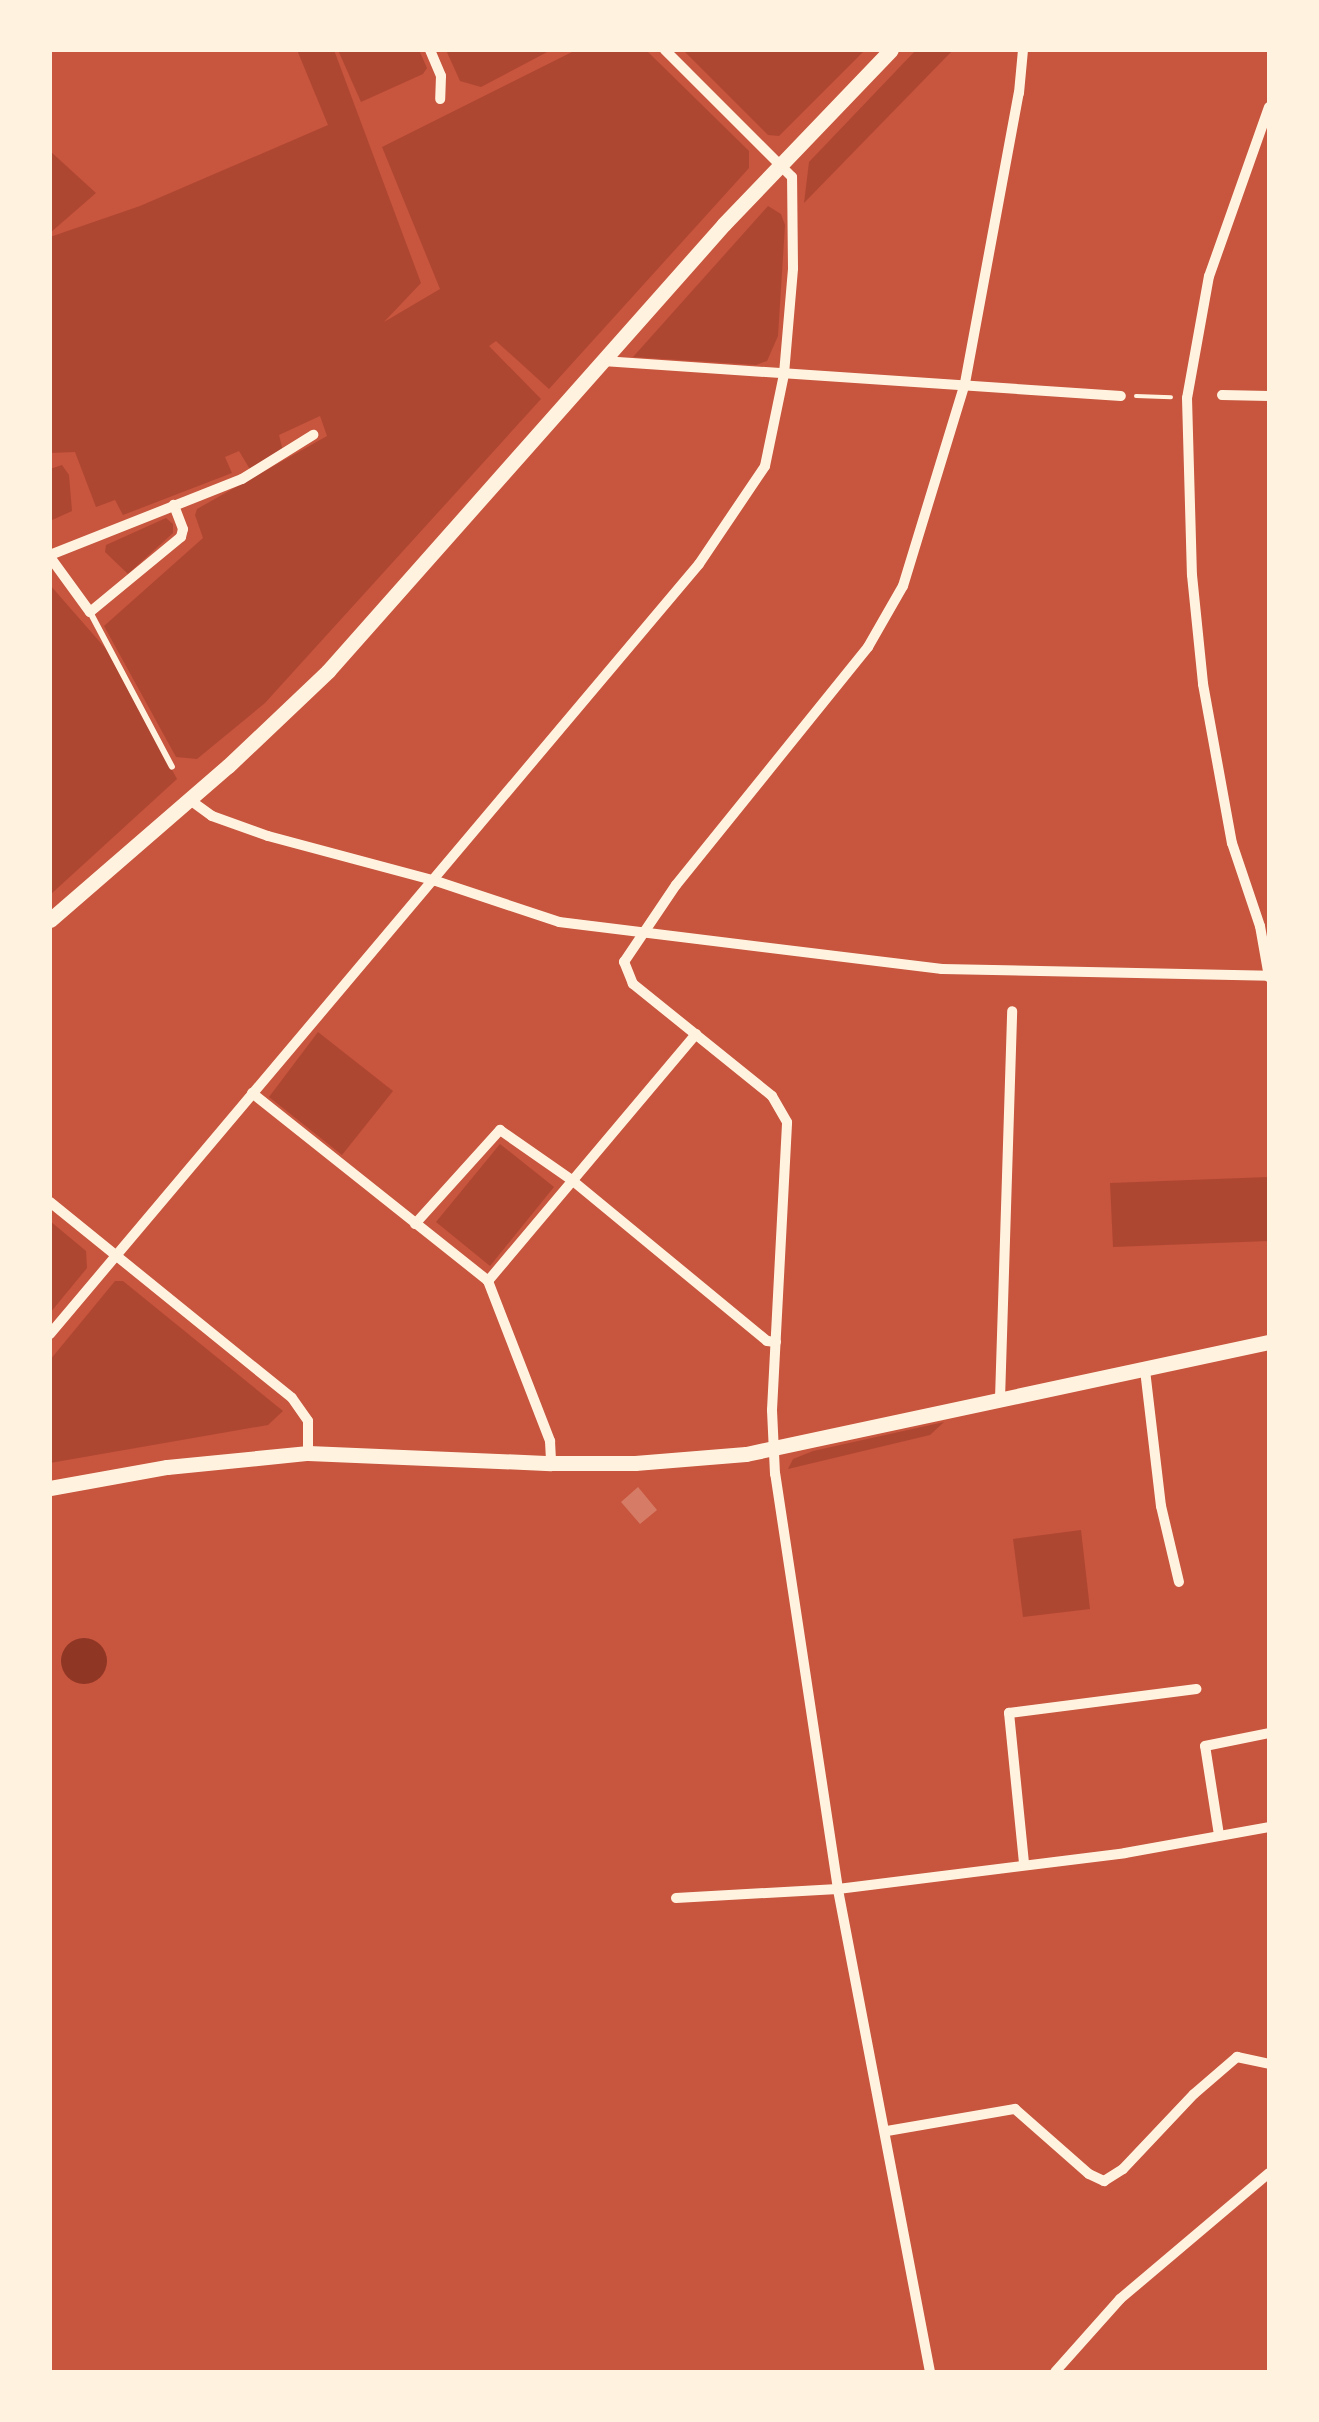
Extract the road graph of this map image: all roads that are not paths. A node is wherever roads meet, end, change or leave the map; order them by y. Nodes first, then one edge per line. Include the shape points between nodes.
1 (430, 50) edge
2 (665, 50) edge
3 (891, 50) edge
4 (1022, 50) edge
5 (440, 99) dead end
6 (1269, 108) edge
7 (781, 163) junction
8 (603, 361) junction
9 (784, 374) junction
10 (965, 384) junction
11 (1222, 395) dead end
12 (1121, 396) road end
13 (1269, 396) edge
14 (313, 435) dead end
15 (174, 505) junction
16 (50, 556) edge
17 (90, 612) junction
18 (172, 767) dead end
19 (190, 800) junction
20 (430, 880) junction
21 (50, 920) edge
22 (642, 933) junction
23 (1269, 977) edge
24 (1012, 1011) dead end
25 (696, 1034) junction
26 (252, 1093) junction
27 (573, 1182) junction
28 (50, 1202) edge
29 (415, 1224) junction
30 (116, 1256) junction
31 (488, 1281) junction
32 (50, 1334) edge
33 (776, 1342) junction
34 (1269, 1342) edge
35 (1146, 1370) junction
36 (1000, 1399) junction
37 (772, 1449) junction
38 (308, 1453) junction
39 (552, 1463) junction
40 (50, 1488) edge
41 (1179, 1582) dead end
42 (1196, 1688) dead end
43 (1269, 1733) edge
44 (1269, 1827) edge
45 (1219, 1836) junction
46 (1024, 1864) junction
47 (838, 1889) junction
48 (676, 1898) dead end
49 (1269, 2064) edge
50 (887, 2131) junction
51 (1269, 2173) edge
52 (930, 2372) edge
53 (1054, 2372) edge

1 - 5 street via 441,76
2 - 7 street
3 - 7 street
4 - 10 street
6 - 23 street via 1209,276 1187,398 1203,684 1232,843
7 - 8 street
7 - 9 street via 792,177 794,268
8 - 9 street
8 - 19 street via 328,670
9 - 10 street
9 - 20 street via 766,466 728,526
10 - 12 street
10 - 22 street via 914,559 886,622
11 - 13 street
14 - 15 street via 250,475
15 - 16 street
15 - 17 street via 181,537
16 - 17 street
17 - 18 lane
19 - 20 street via 255,832
19 - 21 street
20 - 22 street via 559,922
20 - 26 street
22 - 23 street via 942,969
22 - 25 street via 628,950 625,973
24 - 36 street
25 - 27 street
25 - 33 street via 772,1096 787,1122
26 - 29 street
26 - 30 street
27 - 29 street via 500,1130
27 - 31 street
27 - 33 street
28 - 30 street
29 - 31 street
30 - 32 street
30 - 38 street via 292,1398 308,1422
31 - 39 street via 550,1441
33 - 37 street
34 - 35 street
35 - 36 street
35 - 41 street via 1161,1506
36 - 37 street
37 - 39 street
37 - 47 street
38 - 39 street
38 - 40 street via 167,1467
42 - 46 street via 1009,1713
43 - 45 street via 1206,1746
44 - 45 street
45 - 46 street
46 - 47 street
47 - 48 street
47 - 50 street
49 - 50 street via 1237,2057 1104,2181 1015,2109
50 - 52 street
51 - 53 street via 1120,2299

